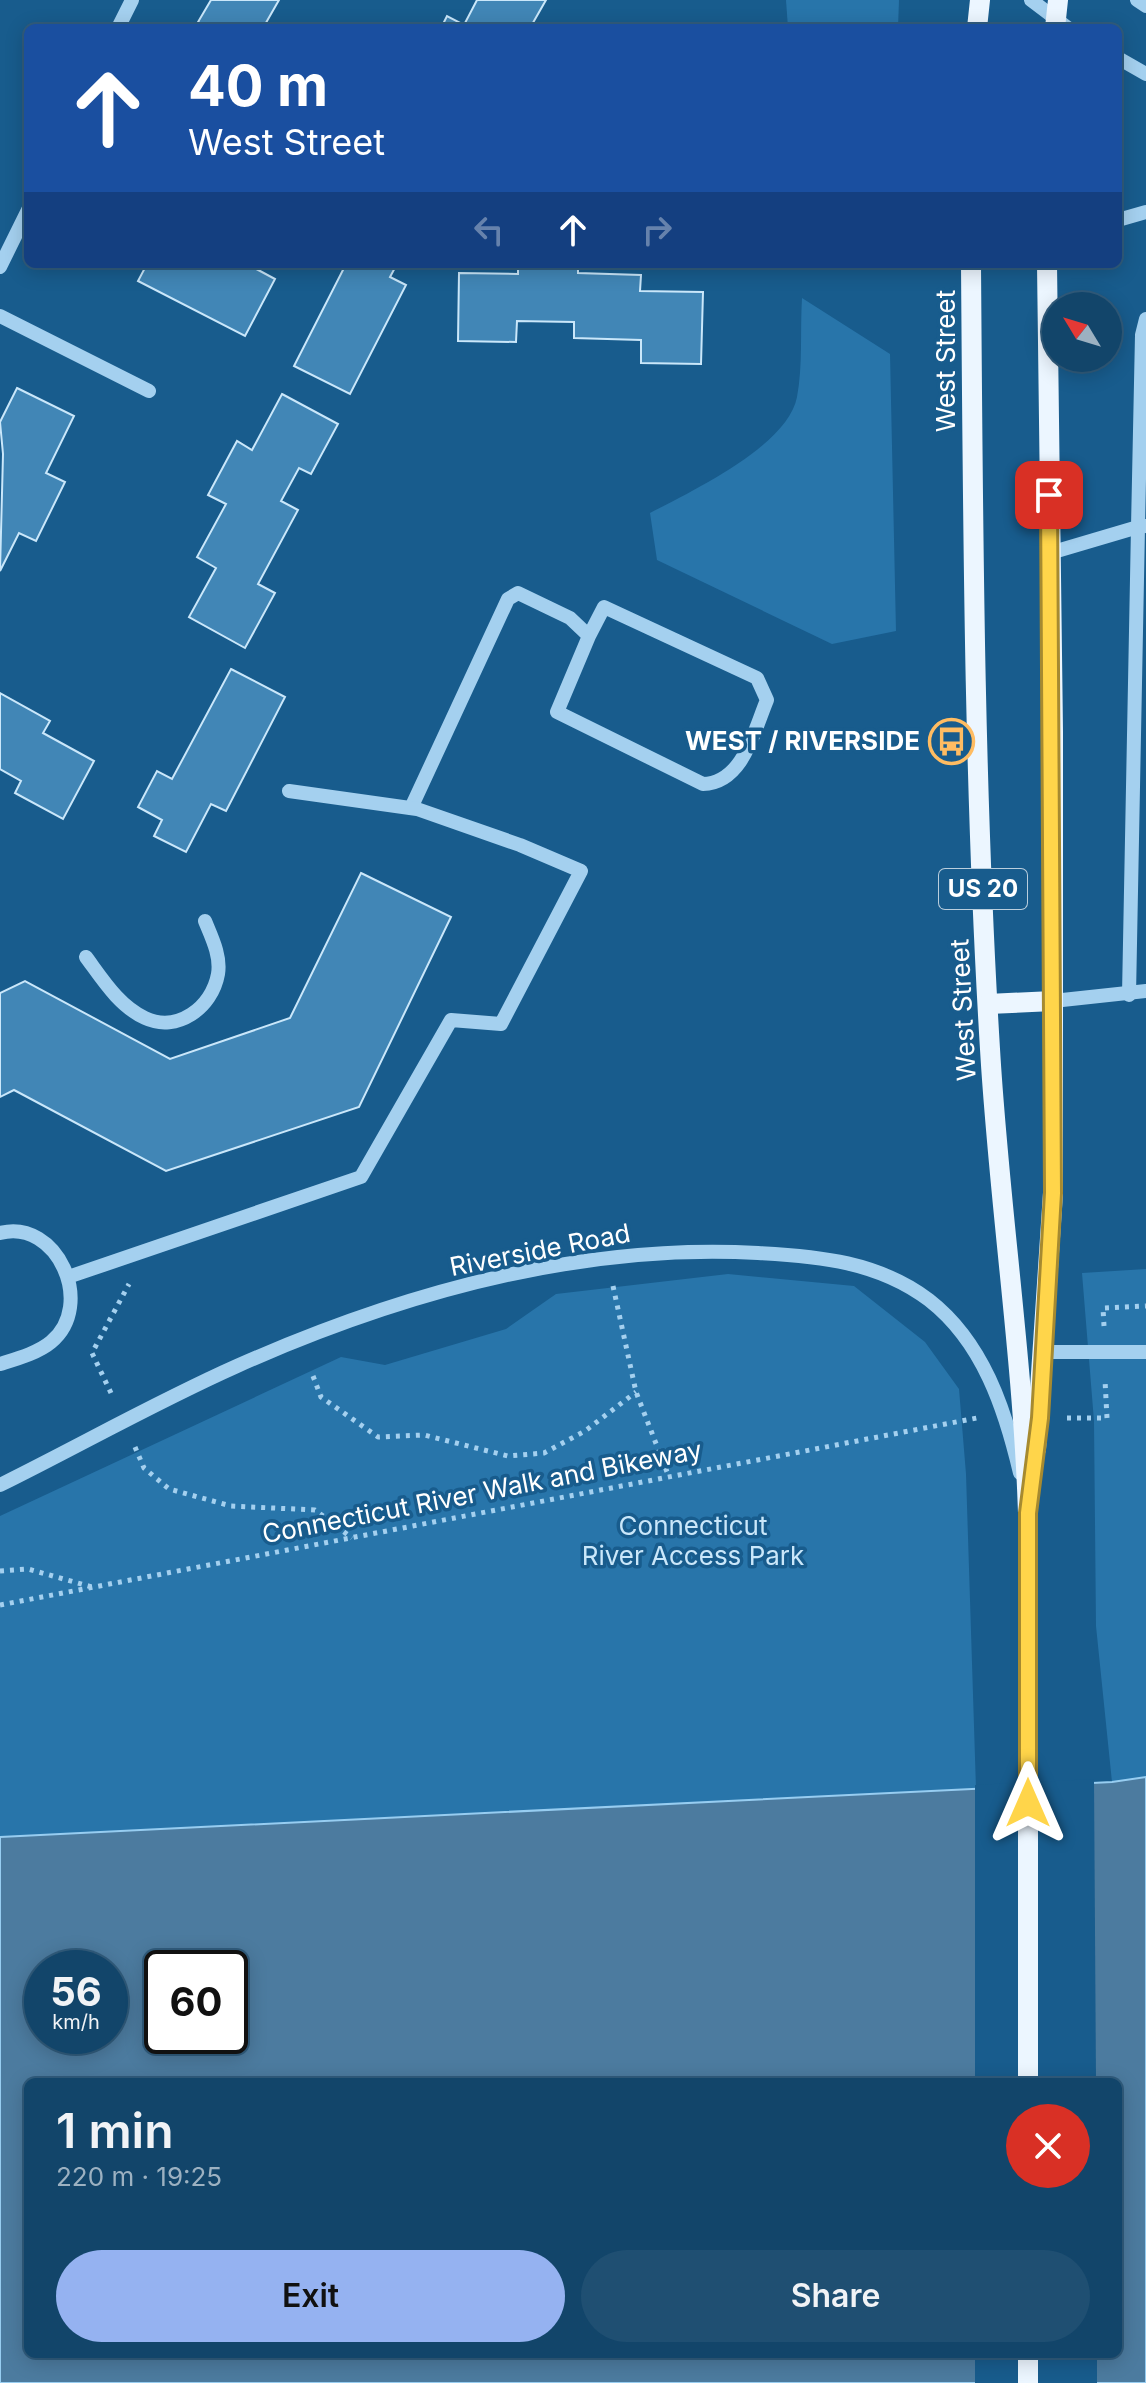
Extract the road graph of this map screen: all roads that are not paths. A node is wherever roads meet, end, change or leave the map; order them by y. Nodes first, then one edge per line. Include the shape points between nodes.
1 (132, 0) edge
2 (980, 0) edge
3 (1031, 0) edge
4 (1137, 0) edge
5 (1146, 6) edge
6 (1059, 19) edge
7 (120, 24) edge
8 (977, 24) edge
9 (1122, 60) edge
10 (1146, 74) edge
11 (1146, 212) edge
12 (24, 218) edge
13 (1122, 219) edge
14 (0, 267) edge
15 (971, 268) edge
16 (1047, 268) edge
17 (0, 316) edge
18 (1146, 319) edge
19 (149, 391) dead end
20 (1142, 526) edge
21 (1050, 553) junction
22 (1143, 572) edge
23 (1142, 608) edge
24 (589, 636) junction
25 (1142, 653) edge
26 (1141, 703) edge
27 (1140, 762) edge
28 (289, 791) dead end
29 (411, 808) junction
30 (205, 921) dead end
31 (86, 957) dead end
32 (1146, 991) edge
33 (1129, 995) junction
34 (1053, 1001) junction
35 (988, 1004) junction
36 (0, 1233) edge
37 (68, 1277) junction
38 (1044, 1352) junction
39 (1146, 1352) edge
40 (0, 1364) edge
41 (0, 1485) edge
42 (1028, 1513) junction
43 (1028, 2078) edge
44 (1028, 2358) edge
45 (1028, 2383) edge

1 - 7 street
2 - 8 main road
3 - 6 street
4 - 5 street
9 - 10 street
11 - 13 street
12 - 14 street
15 - 35 main road, West Street / US 20 via 974,657
16 - 21 main road, West Street / US 20
17 - 19 street
18 - 20 street
20 - 21 street
20 - 22 street
21 - 34 main road, West Street / US 20
22 - 23 street
23 - 25 street
24 - 24 street via 557,712 703,784 716,784 740,765 767,700 757,678 604,607
24 - 29 street via 570,618 518,593 508,599
25 - 26 street
26 - 27 street
27 - 33 street
28 - 29 street
29 - 37 street via 581,871 501,1024 451,1020 361,1177
30 - 31 street via 216,947 218,975 195,1014 173,1023 148,1020 127,1008
32 - 33 street
33 - 34 street
34 - 35 main road
34 - 38 main road, West Street / US 20 via 1053,1193
35 - 42 main road, West Street / US 20 via 1025,1418
36 - 37 street via 13,1230 48,1245
37 - 40 street via 70,1315 52,1342
38 - 39 street
38 - 42 main road, West Street / US 20
41 - 42 street, Riverside Road via 238,1366 373,1314 552,1267 727,1251 844,1261 893,1278 930,1301 974,1348 1002,1404
42 - 43 main road, West Street / US 20
44 - 45 main road

